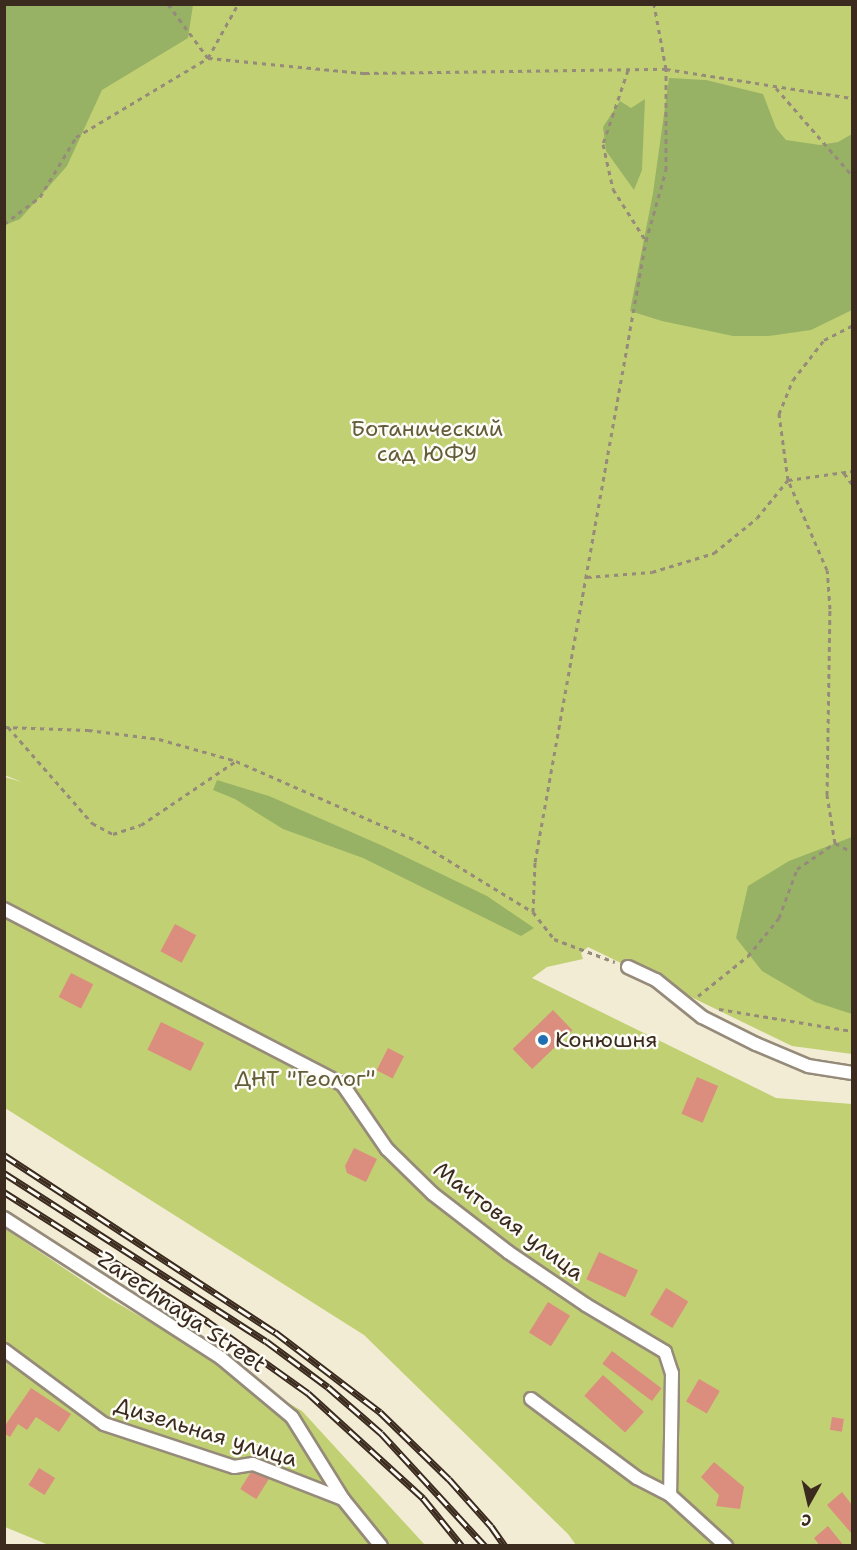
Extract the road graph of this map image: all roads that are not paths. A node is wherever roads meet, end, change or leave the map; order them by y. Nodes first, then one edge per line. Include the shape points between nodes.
1 (4, 909) edge
2 (628, 967) road end
3 (852, 1073) edge
4 (4, 1218) edge
5 (4, 1350) edge
6 (531, 1399) dead end
7 (670, 1495) junction
8 (343, 1499) junction
9 (381, 1545) edge
10 (726, 1545) edge

1 - 7 street, Мачтовая улица via 343,1085 387,1149 433,1194 508,1252 665,1352 672,1373
2 - 3 street via 656,980 702,1017 756,1044 808,1066
4 - 8 street, Zarechnaya Street via 221,1358 292,1417
5 - 8 street, Дизельная улица via 104,1424 234,1467 253,1464
6 - 7 street via 637,1478
7 - 10 street
8 - 9 street, Zarechnaya Street

